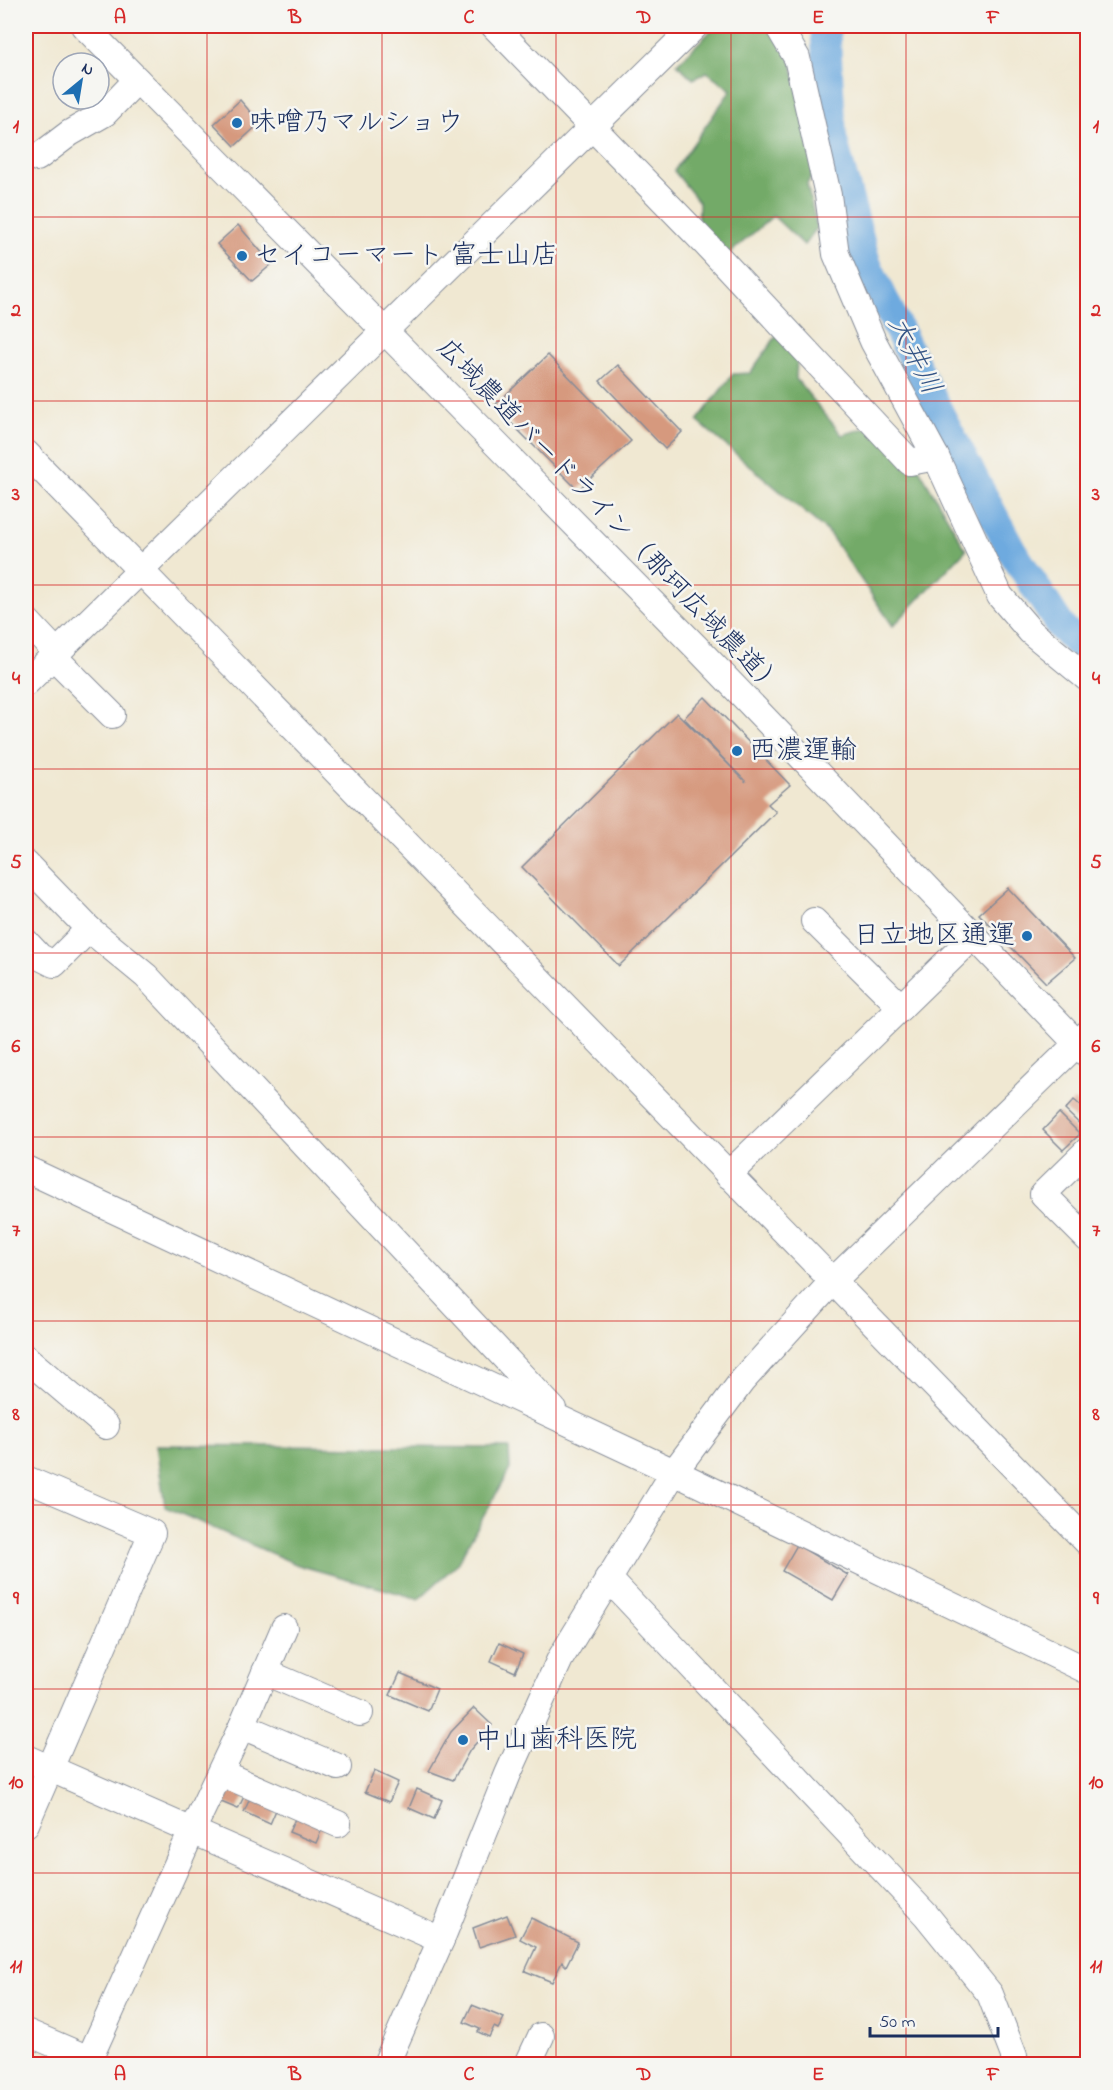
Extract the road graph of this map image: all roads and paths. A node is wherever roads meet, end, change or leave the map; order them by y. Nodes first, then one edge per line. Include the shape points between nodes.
1 (84, 26) edge
2 (494, 26) edge
3 (695, 26) edge
4 (778, 26) edge
5 (137, 80) junction
6 (593, 126) junction
7 (37, 158) dead end
8 (384, 332) junction
9 (26, 453) edge
10 (936, 457) junction
11 (141, 570) junction
12 (26, 620) edge
13 (56, 652) junction
14 (1088, 679) edge
15 (26, 683) edge
16 (112, 715) dead end
17 (26, 864) edge
18 (814, 921) dead end
19 (89, 929) junction
20 (973, 936) junction
21 (26, 942) edge
22 (901, 1007) junction
23 (1084, 1044) edge
24 (1088, 1150) edge
25 (26, 1169) edge
26 (728, 1175) junction
27 (1088, 1239) edge
28 (832, 1282) junction
29 (26, 1358) edge
30 (574, 1425) junction
31 (106, 1426) dead end
32 (674, 1472) junction
33 (28, 1485) edge
34 (1088, 1543) edge
35 (609, 1578) junction
36 (284, 1628) dead end
37 (1088, 1671) edge
38 (265, 1672) junction
39 (360, 1713) dead end
40 (242, 1726) junction
41 (26, 1758) edge
42 (338, 1767) dead end
43 (50, 1769) junction
44 (220, 1773) junction
45 (26, 1824) edge
46 (338, 1824) dead end
47 (192, 1831) junction
48 (441, 1940) junction
49 (26, 2032) edge
50 (541, 2036) dead end
51 (88, 2062) edge
52 (386, 2064) edge
53 (528, 2064) edge
54 (1014, 2064) edge

1 - 5 street, 広域農道バードライン（那珂広域農道）
2 - 6 street
3 - 6 street
4 - 10 street via 797,58 828,195 836,254 873,341
5 - 7 street via 105,113 69,133
5 - 8 street, 広域農道バードライン（那珂広域農道）
6 - 8 street
6 - 10 street via 910,462
8 - 11 street
8 - 20 street, 広域農道バードライン（那珂広域農道）
9 - 11 street
10 - 14 street via 1000,596 1031,632
11 - 13 street
11 - 26 street
12 - 13 street
13 - 15 street
13 - 16 street via 62,664
17 - 19 street
18 - 22 street
19 - 21 street via 54,964 40,957
19 - 30 street via 146,976 550,1408
20 - 22 street
20 - 23 street, 広域農道バードライン（那珂広域農道）
22 - 26 street
23 - 28 street
24 - 27 street via 1043,1194
25 - 30 street
26 - 28 street
28 - 32 street via 742,1382
28 - 34 street
29 - 31 street
30 - 32 street
32 - 35 street
32 - 37 street
33 - 43 street via 152,1533
35 - 48 street via 560,1659 508,1774
35 - 54 street via 926,1915 990,1994
36 - 38 street
38 - 39 street
38 - 40 street
40 - 42 street
40 - 44 street
41 - 43 street
43 - 45 street
43 - 47 street
44 - 46 street
44 - 47 street
47 - 48 street
47 - 51 street
48 - 52 street
49 - 51 street
50 - 53 street

